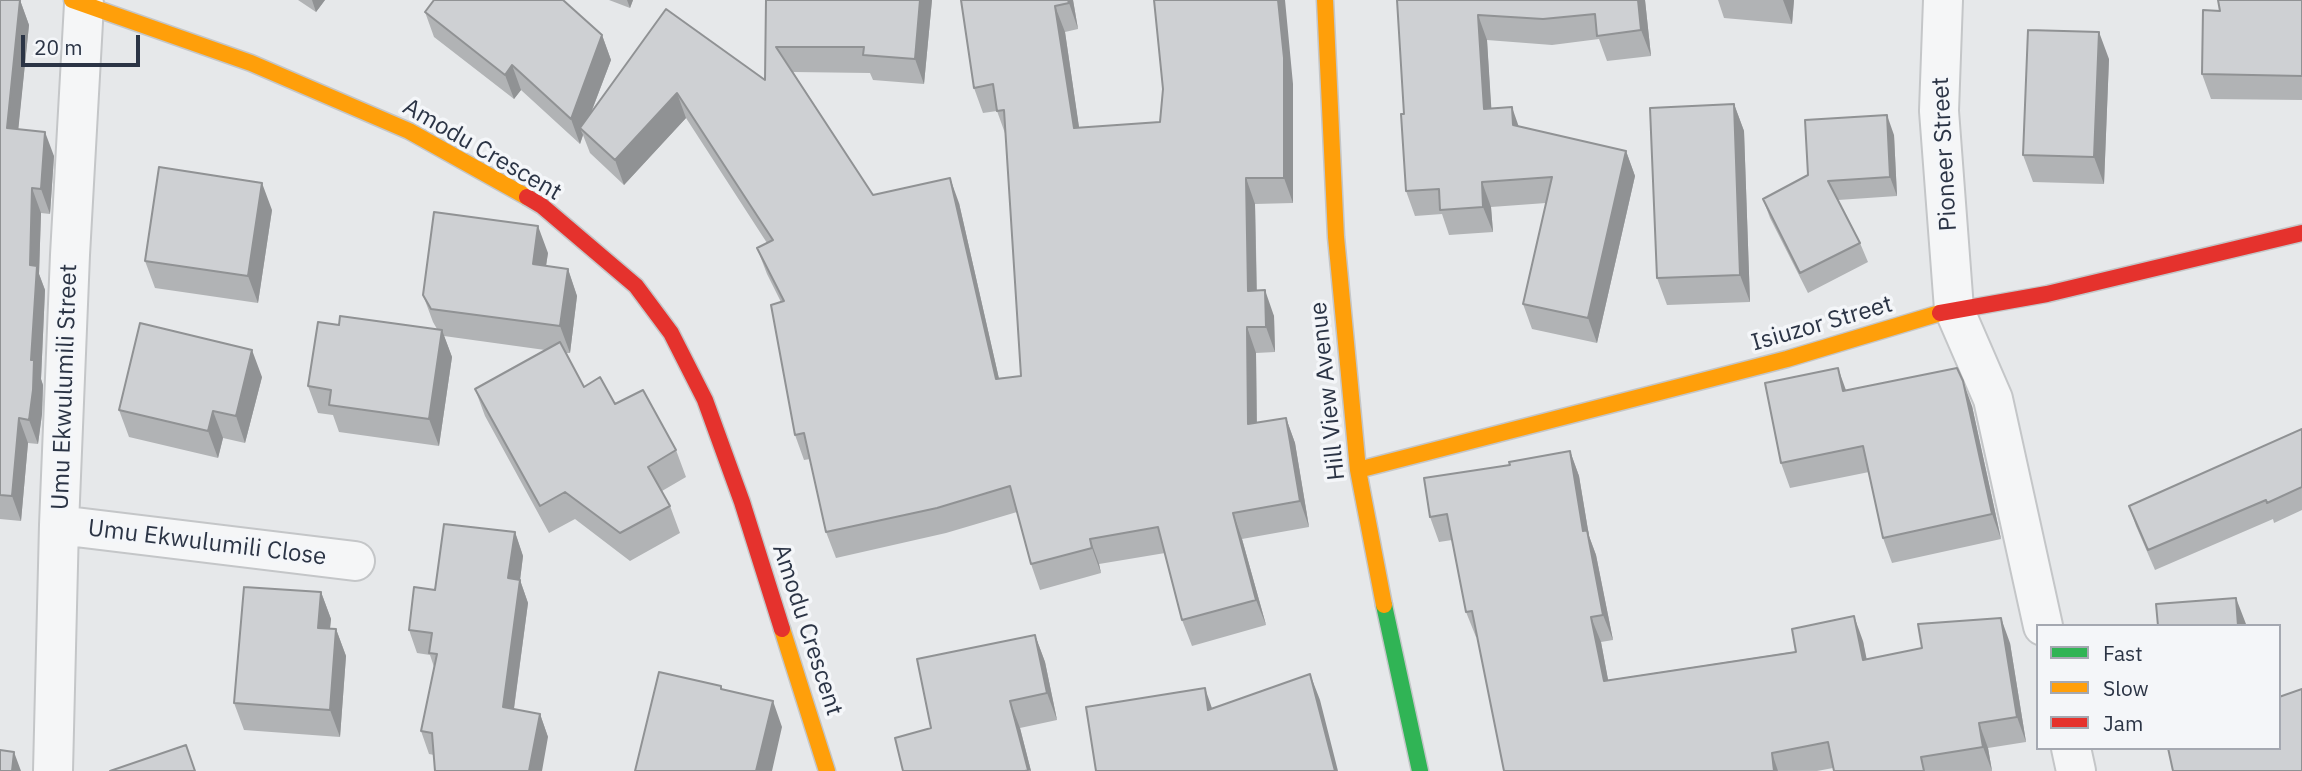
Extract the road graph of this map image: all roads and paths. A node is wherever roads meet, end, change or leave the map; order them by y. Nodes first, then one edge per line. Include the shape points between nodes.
1 (1325, 0) edge
2 (1942, 0) edge
3 (78, 2) edge
4 (2302, 233) edge
5 (1954, 309) junction
6 (1358, 470) junction
7 (59, 525) junction
8 (355, 561) dead end
9 (2043, 624) edge
10 (2071, 750) edge
11 (53, 771) edge
12 (827, 771) edge
13 (1420, 771) edge
14 (2076, 771) edge

1 - 6 street, Hill View Avenue via 1335,237
2 - 5 street, Pioneer Street via 1939,111
3 - 7 street, Umu Ekwulumili Street
3 - 12 street, Amodu Crescent via 251,63 409,131 542,206 636,286 671,333 705,400
4 - 5 street, Isiuzor Street via 2047,294
5 - 6 street, Isiuzor Street via 1787,359
5 - 9 street, Pioneer Street via 1993,399
6 - 13 street, Hill View Avenue
7 - 8 street, Umu Ekwulumili Close
7 - 11 street, Umu Ekwulumili Street
10 - 14 street

